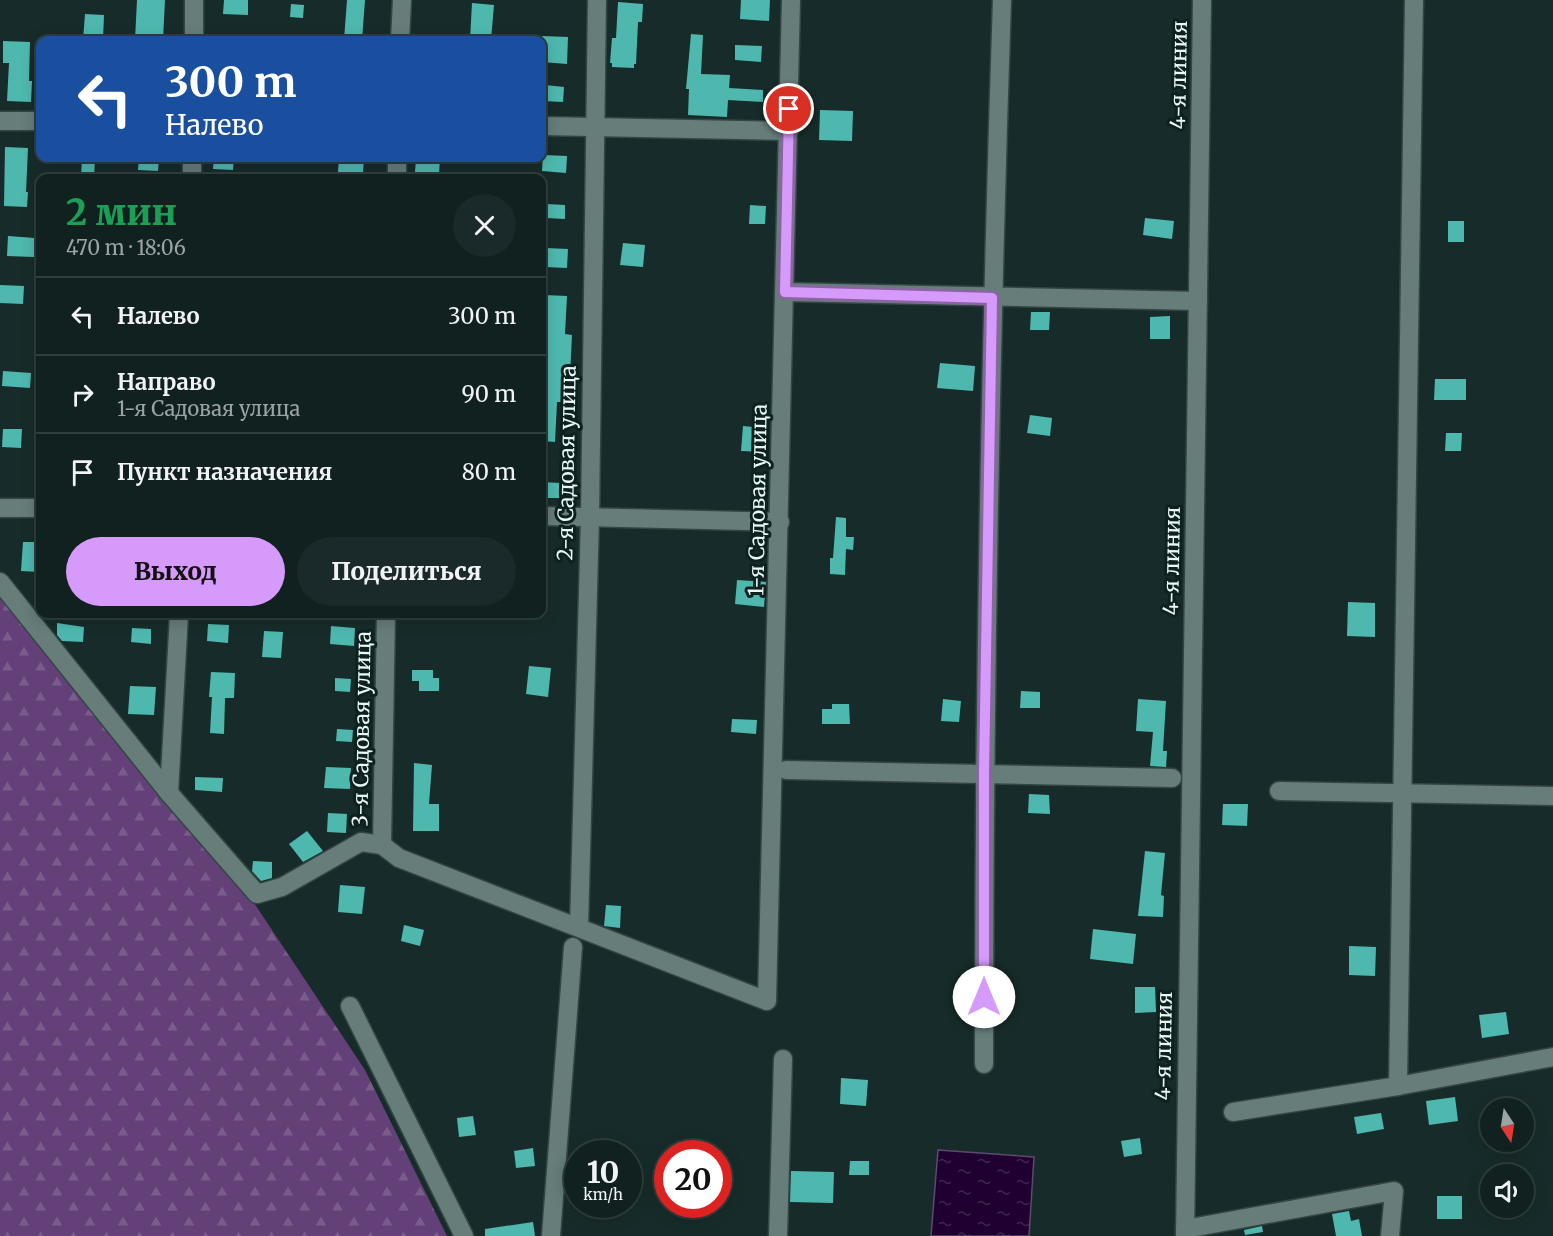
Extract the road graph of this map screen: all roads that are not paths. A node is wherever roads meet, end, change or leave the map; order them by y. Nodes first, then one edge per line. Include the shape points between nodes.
1 (194, 0) edge
2 (402, 0) edge
3 (597, 0) edge
4 (791, 0) edge
5 (1002, 0) edge
6 (1202, 0) edge
7 (1414, 0) edge
8 (194, 36) edge
9 (400, 36) edge
10 (36, 121) edge
11 (0, 122) edge
12 (546, 126) edge
13 (595, 127) junction
14 (789, 131) junction
15 (785, 292) junction
16 (992, 298) junction
17 (1198, 301) junction
18 (0, 508) edge
19 (36, 508) edge
20 (546, 516) edge
21 (590, 517) junction
22 (780, 522) junction
23 (0, 582) edge
24 (0, 596) edge
25 (179, 618) edge
26 (386, 618) edge
27 (20, 624) dead end
28 (786, 770) dead end
29 (984, 773) junction
30 (1172, 778) dead end
31 (1279, 791) dead end
32 (1402, 792) junction
33 (169, 793) junction
34 (1553, 796) edge
35 (382, 845) junction
36 (579, 927) junction
37 (573, 947) dead end
38 (350, 1006) dead end
39 (1553, 1057) edge
40 (783, 1059) dead end
41 (984, 1064) dead end
42 (1398, 1086) junction
43 (1233, 1112) dead end
44 (1185, 1232) edge
45 (464, 1236) edge
46 (550, 1236) edge
47 (778, 1236) edge
48 (1390, 1236) edge

1 - 8 street
2 - 9 street
3 - 13 street, 2-я Садовая улица
4 - 14 street, 1-я Садовая улица
5 - 16 street
6 - 17 street, 4-я линия
7 - 32 street
10 - 11 street
12 - 13 street
13 - 14 street
13 - 21 street, 2-я Садовая улица
14 - 15 street, 1-я Садовая улица
15 - 16 street
15 - 22 street, 1-я Садовая улица
16 - 17 street
16 - 29 street
17 - 44 street, 4-я линия
18 - 19 street
20 - 21 street
21 - 22 street
21 - 36 street, 2-я Садовая улица
22 - 36 street, 1-я Садовая улица via 767,1001
23 - 33 street
24 - 27 street
25 - 33 street
26 - 35 street, 3-я Садовая улица
28 - 29 street
29 - 30 street
29 - 41 street
31 - 32 street
32 - 34 street
32 - 42 street
33 - 35 street via 257,894 282,887 361,842
35 - 36 street via 399,858
37 - 46 street
38 - 45 street
39 - 42 street
40 - 47 street
42 - 43 street
44 - 48 street via 1394,1191

